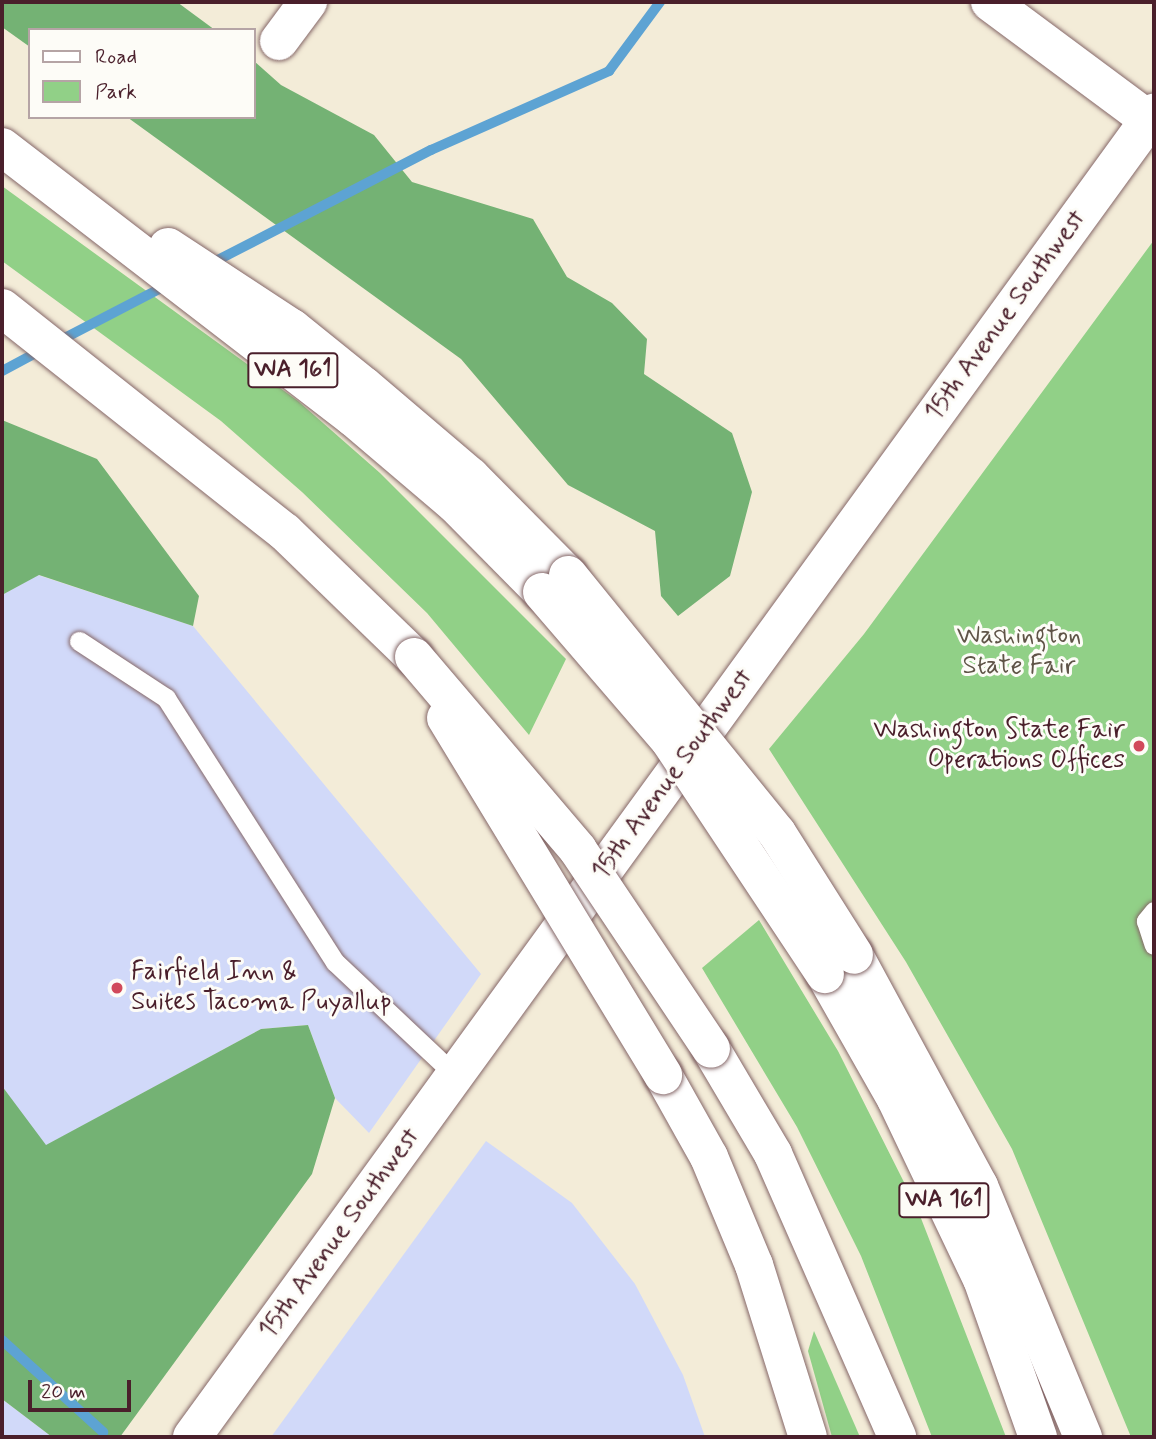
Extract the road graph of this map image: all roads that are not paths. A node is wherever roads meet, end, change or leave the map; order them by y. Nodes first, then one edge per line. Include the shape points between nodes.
1 (308, 2) edge
2 (990, 2) edge
3 (279, 41) dead end
4 (1153, 119) edge
5 (15, 156) edge
6 (2, 308) edge
7 (79, 641) dead end
8 (414, 657) junction
9 (1150, 916) edge
10 (1154, 945) edge
11 (839, 964) junction
12 (455, 1076) junction
13 (192, 1437) edge
14 (808, 1437) edge
15 (897, 1437) edge
16 (1038, 1437) edge
17 (1083, 1437) edge

1 - 3 main road
2 - 4 main road
4 - 12 main road, 15th Avenue Southwest
5 - 11 main road, WA 161, bridge via 354,418 555,583
6 - 8 main road via 285,532
7 - 12 lane via 166,698 335,962
8 - 14 main road, bridge via 484,788 709,1157 754,1265
8 - 15 main road, bridge via 578,850 711,1049 779,1167
9 - 10 lane
11 - 16 main road, WA 161 via 896,1099 982,1279
11 - 17 main road via 979,1186
12 - 13 main road, 15th Avenue Southwest

